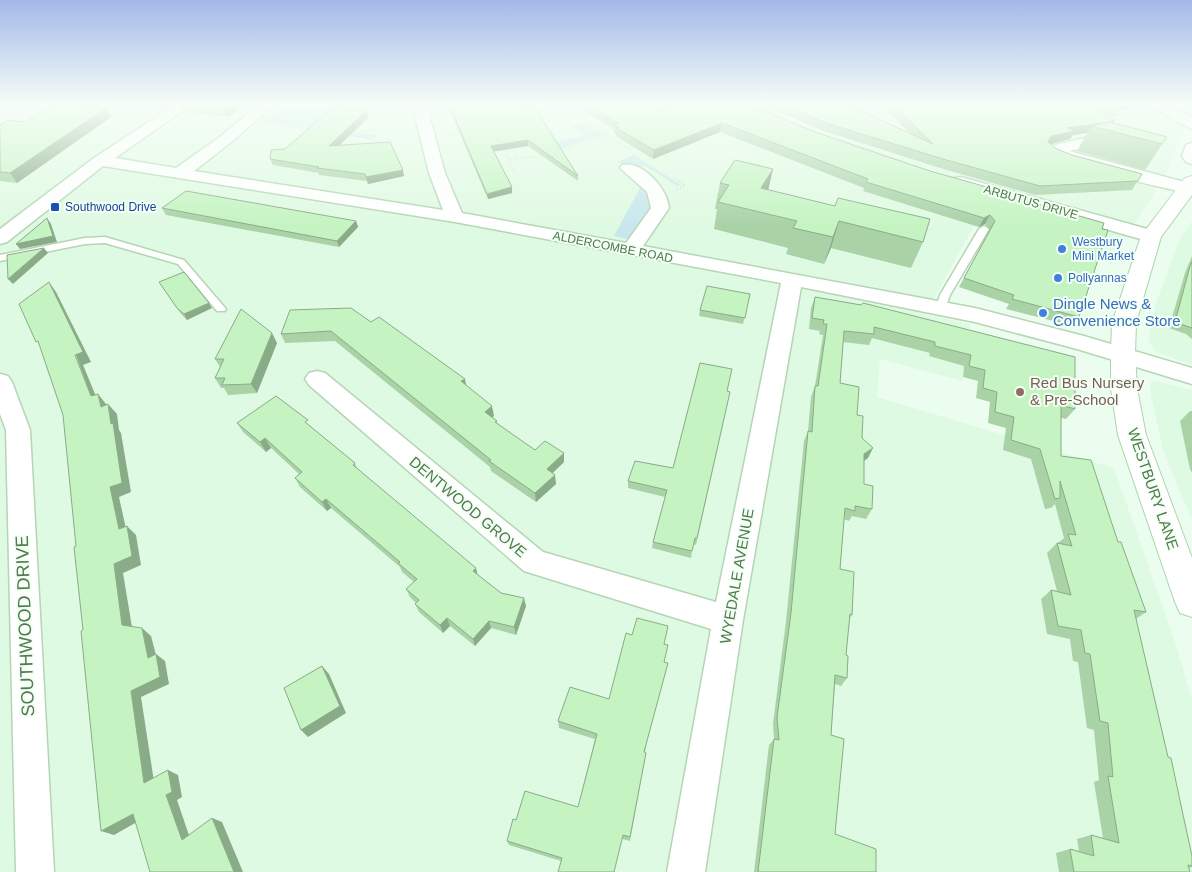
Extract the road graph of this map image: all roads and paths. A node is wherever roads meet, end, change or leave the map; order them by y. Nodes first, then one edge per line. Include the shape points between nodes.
1 (501, 144) edge
2 (124, 145) edge
3 (219, 145) edge
4 (429, 145) edge
5 (510, 145) edge
6 (578, 145) edge
7 (1076, 145) edge
8 (1192, 148) edge
9 (517, 159) junction
10 (1192, 159) edge
11 (509, 160) junction
12 (100, 161) junction
13 (514, 172) dead end
14 (180, 173) junction
15 (630, 176) dead end
16 (943, 177) edge
17 (1189, 185) edge
18 (455, 217) junction
19 (984, 229) edge
20 (1152, 236) junction
21 (0, 238) edge
22 (630, 250) junction
23 (0, 258) edge
24 (792, 280) junction
25 (941, 307) junction
26 (221, 309) dead end
27 (1123, 354) junction
28 (1192, 376) edge
29 (317, 379) dead end
30 (0, 382) edge
31 (1192, 602) edge
32 (728, 620) junction
33 (35, 872) edge
34 (686, 872) edge

1 - 11 path
2 - 12 street
3 - 14 street
4 - 18 street via 436,173
5 - 9 path
6 - 9 path via 552,154
7 - 17 street via 1053,150 1073,159
8 - 10 street
9 - 11 path
11 - 13 path
12 - 14 street, ALDERCOMBE ROAD
12 - 21 street
14 - 18 street, ALDERCOMBE ROAD
15 - 22 street via 660,194 661,200 660,208
16 - 20 street, ARBUTUS DRIVE
17 - 20 street, WESTBURY LANE
18 - 22 street, ALDERCOMBE ROAD
19 - 25 lane
20 - 27 street, WESTBURY LANE via 1124,323
22 - 24 street, ALDERCOMBE ROAD
23 - 26 lane via 105,240 181,262
24 - 25 street, ALDERCOMBE ROAD
24 - 32 street, WYEDALE AVENUE
25 - 27 street, ALDERCOMBE ROAD
27 - 28 street, ALDERCOMBE ROAD
27 - 31 street, WESTBURY LANE via 1124,390 1132,436
29 - 32 street, DENTWOOD GROVE via 534,562
30 - 33 street, SOUTHWOOD DRIVE via 18,430
32 - 34 street, WYEDALE AVENUE

